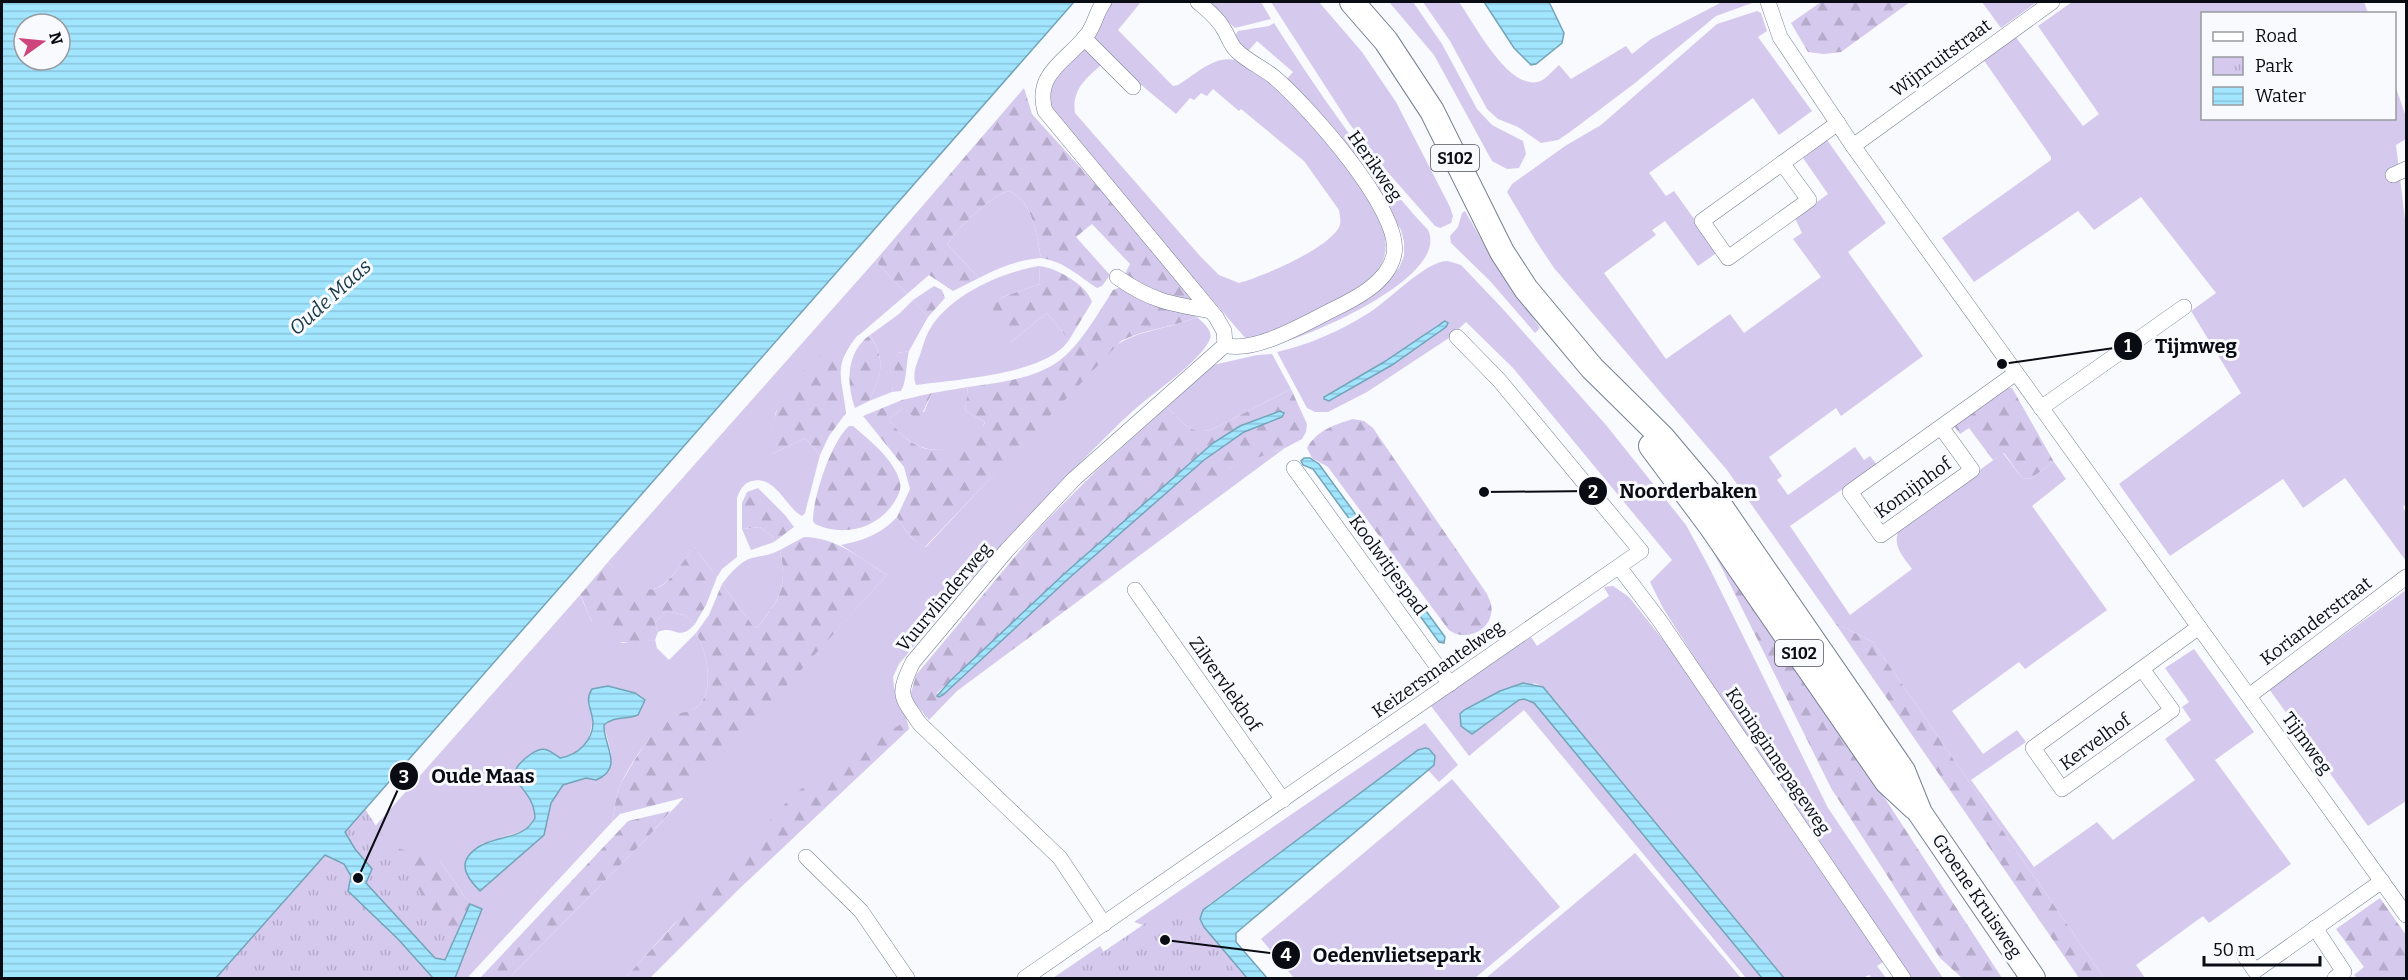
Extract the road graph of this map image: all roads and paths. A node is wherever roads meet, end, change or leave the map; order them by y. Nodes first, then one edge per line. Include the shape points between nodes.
1 (1104, 2) edge
2 (1198, 2) edge
3 (1352, 2) edge
4 (1768, 2) edge
5 (2052, 2) edge
6 (1084, 38) junction
7 (1133, 87) dead end
8 (1838, 123) junction
9 (1852, 146) junction
10 (1782, 163) junction
11 (1117, 277) dead end
12 (2184, 307) dead end
13 (1211, 311) junction
14 (1457, 337) dead end
15 (1225, 345) junction
16 (2016, 373) junction
17 (2041, 408) junction
18 (1941, 427) junction
19 (1294, 468) dead end
20 (1619, 567) junction
21 (2406, 577) edge
22 (1135, 590) dead end
23 (2199, 627) junction
24 (2142, 669) junction
25 (1450, 684) junction
26 (2249, 696) junction
27 (1283, 800) junction
28 (807, 857) dead end
29 (2382, 881) junction
30 (2406, 915) edge
31 (1104, 924) junction
32 (2315, 928) junction
33 (2244, 955) dead end
34 (907, 978) edge
35 (1025, 978) edge
36 (1903, 978) edge
37 (2033, 978) edge
38 (2335, 978) edge

1 - 6 street
2 - 15 street, Herikweg via 1215,17 1236,51 1293,94 1337,144 1385,213 1395,239 1391,265 1363,292 1304,324 1257,343 1239,348
3 - 37 main road, Groene Kruisweg / S102 via 1404,67 1431,111 1514,272 1546,316 1662,437 1721,507 1903,771 1920,813
4 - 8 street, Tijmweg via 1780,37
5 - 9 street, Wijnruitstraat
6 - 7 street
6 - 13 street via 1050,72 1041,98 1046,111
8 - 9 street, Tijmweg
8 - 10 street
9 - 16 street, Tijmweg
10 - 10 street via 1809,200 1728,258 1701,221
11 - 13 street via 1161,302
12 - 17 street
13 - 15 street via 1224,331
14 - 20 street, Keizersmantelweg via 1499,380 1641,552
15 - 31 street, Vuurvlinderweg via 1074,478 913,662 903,683 903,700 920,724 1060,858
16 - 17 street, Tijmweg
16 - 18 street, Komijnhof
17 - 23 street, Tijmweg
18 - 18 street, Komijnhof via 1972,470 1881,535 1850,492
19 - 25 street, Koolwitjespad
20 - 25 street, Keizersmantelweg
20 - 36 street, Koninginnepageweg via 1660,621
21 - 26 street, Korianderstraat
22 - 27 street, Zilvervlekhof
23 - 24 street, Kervelhof
23 - 26 street, Tijmweg
24 - 24 street, Kervelhof via 2033,748 2062,789 2172,710
25 - 27 street, Keizersmantelweg
26 - 29 street, Tijmweg
27 - 31 street, Keizersmantelweg
28 - 34 street via 861,911
29 - 30 street, Tijmweg
29 - 32 street
31 - 35 street, Keizersmantelweg
32 - 33 street via 2255,971
32 - 38 street via 2344,972

